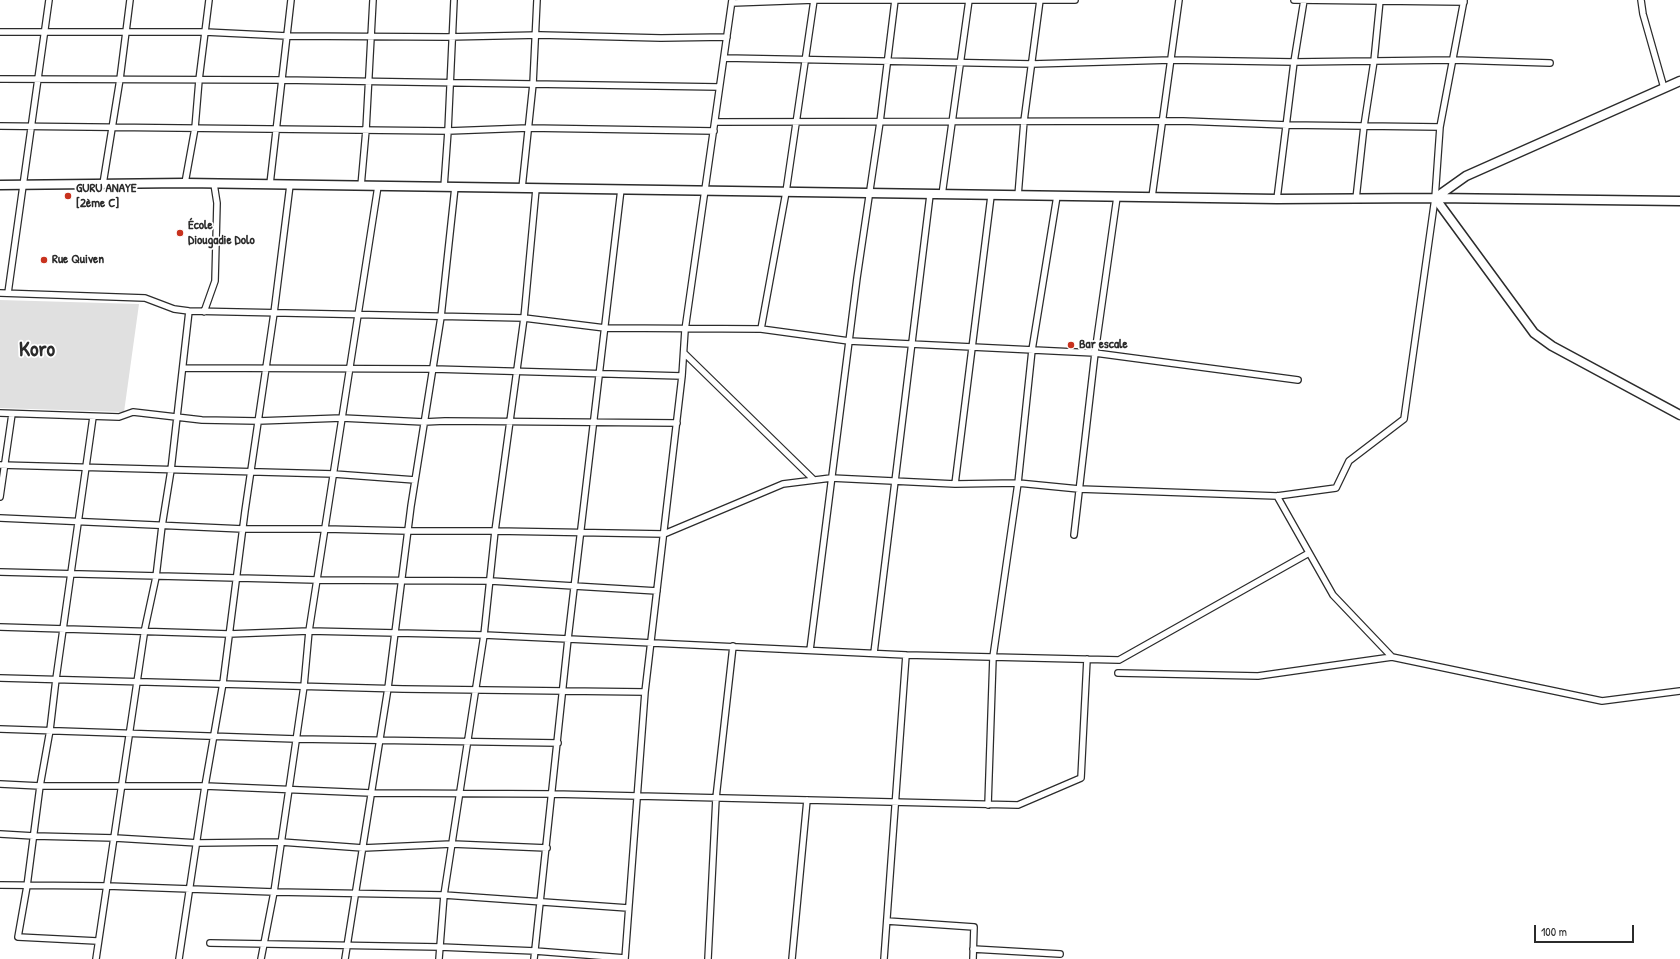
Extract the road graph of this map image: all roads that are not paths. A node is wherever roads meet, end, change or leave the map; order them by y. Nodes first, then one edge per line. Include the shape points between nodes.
1 (49, 0) edge
2 (130, 0) edge
3 (210, 0) edge
4 (291, 0) edge
5 (373, 0) edge
6 (454, 0) edge
7 (537, 0) edge
8 (814, 0) edge
9 (895, 0) edge
10 (969, 0) edge
11 (1040, 0) edge
12 (1075, 0) edge
13 (1179, 0) edge
14 (1294, 0) edge
15 (1304, 0) edge
16 (1380, 0) edge
17 (1641, 0) edge
18 (1464, 1) edge
19 (732, 2) edge
20 (0, 32) edge
21 (44, 32) junction
22 (205, 32) junction
23 (125, 33) junction
24 (536, 35) junction
25 (286, 36) junction
26 (371, 37) junction
27 (452, 37) junction
28 (727, 37) junction
29 (724, 58) junction
30 (805, 60) junction
31 (1171, 60) junction
32 (1454, 60) junction
33 (1374, 61) junction
34 (887, 62) junction
35 (1294, 62) junction
36 (960, 63) junction
37 (1550, 63) dead end
38 (1032, 64) junction
39 (0, 79) edge
40 (38, 79) junction
41 (120, 79) junction
42 (199, 80) junction
43 (281, 80) junction
44 (1680, 81) edge
45 (369, 82) junction
46 (450, 83) junction
47 (533, 84) junction
48 (719, 87) junction
49 (1664, 88) junction
50 (1162, 121) junction
51 (716, 122) junction
52 (796, 122) junction
53 (880, 122) junction
54 (953, 122) junction
55 (1024, 122) junction
56 (1287, 125) junction
57 (0, 126) edge
58 (1364, 126) junction
59 (30, 127) junction
60 (111, 127) junction
61 (1440, 127) junction
62 (195, 128) junction
63 (276, 128) junction
64 (528, 128) junction
65 (366, 130) junction
66 (448, 131) junction
67 (714, 131) junction
68 (185, 183) junction
69 (103, 184) junction
70 (214, 184) junction
71 (270, 184) junction
72 (0, 185) edge
73 (290, 185) junction
74 (22, 186) junction
75 (361, 186) junction
76 (378, 186) junction
77 (444, 187) junction
78 (455, 187) junction
79 (522, 188) junction
80 (536, 189) junction
81 (621, 189) junction
82 (704, 191) junction
83 (786, 192) junction
84 (871, 193) junction
85 (930, 195) junction
86 (942, 195) junction
87 (991, 196) junction
88 (1018, 196) junction
89 (1057, 196) junction
90 (1117, 197) junction
91 (1152, 198) junction
92 (1435, 198) junction
93 (1277, 199) junction
94 (1356, 199) junction
95 (1680, 201) edge
96 (0, 293) edge
97 (8, 293) junction
98 (189, 311) junction
99 (204, 312) junction
100 (274, 313) junction
101 (359, 314) junction
102 (442, 317) junction
103 (524, 318) junction
104 (605, 328) junction
105 (761, 329) junction
106 (685, 330) junction
107 (849, 340) junction
108 (912, 344) junction
109 (972, 347) junction
110 (1032, 350) junction
111 (684, 352) junction
112 (1095, 353) junction
113 (183, 368) junction
114 (266, 368) junction
115 (351, 369) junction
116 (432, 369) junction
117 (517, 371) junction
118 (600, 372) junction
119 (682, 376) junction
120 (1298, 380) dead end
121 (0, 414) edge
122 (12, 414) junction
123 (1680, 414) edge
124 (93, 417) junction
125 (177, 417) junction
126 (342, 418) junction
127 (258, 421) junction
128 (424, 422) junction
129 (511, 422) junction
130 (594, 422) junction
131 (677, 423) junction
132 (2, 465) edge
133 (85, 468) junction
134 (171, 470) junction
135 (251, 472) junction
136 (334, 474) junction
137 (831, 478) junction
138 (415, 480) junction
139 (814, 480) junction
140 (895, 481) junction
141 (1018, 483) junction
142 (955, 484) junction
143 (1079, 489) junction
144 (1277, 496) junction
145 (0, 497) edge
146 (0, 518) edge
147 (78, 522) junction
148 (162, 526) junction
149 (325, 529) junction
150 (242, 530) junction
151 (495, 531) junction
152 (408, 532) junction
153 (581, 532) junction
154 (664, 534) junction
155 (1074, 535) dead end
156 (1309, 553) junction
157 (0, 572) edge
158 (70, 573) junction
159 (156, 577) junction
160 (236, 578) junction
161 (317, 580) junction
162 (401, 581) junction
163 (491, 581) junction
164 (574, 587) junction
165 (657, 591) junction
166 (0, 627) edge
167 (63, 629) junction
168 (309, 631) junction
169 (145, 632) junction
170 (395, 633) junction
171 (229, 634) junction
172 (484, 636) junction
173 (568, 639) junction
174 (650, 643) junction
175 (733, 646) junction
176 (810, 650) junction
177 (874, 653) junction
178 (906, 654) junction
179 (993, 657) junction
180 (1392, 657) junction
181 (1087, 659) junction
182 (1118, 673) dead end
183 (0, 678) edge
184 (56, 679) junction
185 (138, 681) junction
186 (223, 683) junction
187 (304, 686) junction
188 (388, 688) junction
189 (477, 690) junction
190 (563, 691) junction
191 (1680, 691) edge
192 (645, 692) junction
193 (0, 729) edge
194 (50, 730) junction
195 (129, 734) junction
196 (214, 735) junction
197 (296, 739) junction
198 (380, 740) junction
199 (468, 741) junction
200 (558, 743) junction
201 (0, 784) edge
202 (40, 786) junction
203 (122, 786) junction
204 (205, 786) junction
205 (289, 789) junction
206 (371, 793) junction
207 (460, 794) junction
208 (553, 794) junction
209 (636, 796) junction
210 (716, 798) junction
211 (808, 800) junction
212 (896, 802) junction
213 (988, 805) junction
214 (0, 834) edge
215 (34, 836) junction
216 (115, 838) junction
217 (281, 842) junction
218 (198, 843) junction
219 (452, 844) junction
220 (363, 848) junction
221 (547, 848) junction
222 (0, 885) edge
223 (27, 886) junction
224 (107, 886) junction
225 (189, 890) junction
226 (274, 892) junction
227 (356, 894) junction
228 (444, 895) junction
229 (540, 902) junction
230 (628, 908) junction
231 (887, 921) junction
232 (97, 941) junction
233 (210, 943) dead end
234 (264, 945) junction
235 (347, 946) junction
236 (440, 947) junction
237 (973, 949) junction
238 (535, 951) junction
239 (1060, 954) dead end
240 (96, 959) edge
241 (179, 959) edge
242 (261, 959) edge
243 (345, 959) edge
244 (438, 959) edge
245 (534, 959) edge
246 (625, 959) edge
247 (708, 959) edge
248 (792, 959) edge
249 (884, 959) edge
250 (973, 959) edge

1 - 21 street
2 - 23 street
3 - 22 street
4 - 25 street
5 - 26 street
6 - 27 street
7 - 24 street
8 - 9 street
8 - 19 street
8 - 30 street
9 - 10 street
9 - 34 street
10 - 11 street
10 - 36 street
11 - 12 street
11 - 38 street
13 - 31 street
14 - 15 street
15 - 16 street
15 - 35 street
16 - 18 street
16 - 33 street
17 - 49 street
18 - 32 street
19 - 28 street
20 - 21 street
21 - 23 street
21 - 40 street
22 - 23 street
22 - 25 street
22 - 42 street
23 - 41 street
24 - 27 street
24 - 28 street
24 - 47 street
25 - 26 street
25 - 43 street
26 - 27 street
26 - 45 street
27 - 46 street
28 - 29 street
29 - 30 street
29 - 48 street
30 - 34 street
30 - 52 street
31 - 35 street
31 - 38 street
31 - 50 street
32 - 33 street
32 - 37 street
32 - 61 street
33 - 35 street
33 - 58 street
34 - 36 street
34 - 53 street
35 - 56 street
36 - 38 street
36 - 54 street
38 - 55 street
39 - 40 street
40 - 41 street
40 - 59 street
41 - 42 street
41 - 60 street
42 - 43 street
42 - 62 street
43 - 45 street
43 - 63 street
44 - 49 street
45 - 46 street
45 - 65 street
46 - 47 street
46 - 66 street
47 - 48 street
47 - 64 street
48 - 51 street
49 - 92 street via 1466,176
50 - 55 street
50 - 56 street
50 - 91 street
51 - 52 street
51 - 67 street
52 - 53 street
52 - 83 street
53 - 54 street
53 - 84 street
54 - 55 street
54 - 86 street
55 - 88 street
56 - 58 street
56 - 93 street
57 - 59 street
58 - 61 street
58 - 94 street
59 - 60 street
59 - 74 street
60 - 62 street
60 - 69 street
61 - 92 street
62 - 63 street
62 - 68 street
63 - 65 street
63 - 71 street
64 - 66 street
64 - 67 street
64 - 79 street
65 - 66 street
65 - 75 street
66 - 77 street
67 - 82 street
68 - 69 street
68 - 70 street
69 - 74 street
70 - 71 street
70 - 99 street via 217,203 216,281
71 - 73 street
72 - 74 street
73 - 75 street
73 - 100 street
74 - 97 street
75 - 76 street
76 - 77 street
76 - 101 street
77 - 78 street
78 - 79 street
78 - 102 street
79 - 80 street
80 - 81 street
80 - 103 street
81 - 82 street
81 - 104 street
82 - 83 street
82 - 106 street
83 - 84 street
83 - 105 street
84 - 85 street
84 - 107 street
85 - 86 street
85 - 108 street
86 - 87 street
87 - 88 street
87 - 109 street
88 - 89 street
89 - 90 street
89 - 110 street
90 - 91 street
90 - 112 street
91 - 93 street
92 - 94 street
92 - 95 street
92 - 123 street via 1534,332 1552,346
92 - 144 street via 1404,419 1349,461 1336,488
93 - 94 street
96 - 97 street
97 - 98 street via 145,298 174,309
98 - 99 street
98 - 113 street
99 - 100 street
100 - 101 street
100 - 114 street
101 - 102 street
101 - 115 street
102 - 103 street
102 - 116 street
103 - 104 street
103 - 117 street
104 - 106 street
104 - 118 street
105 - 106 street
105 - 107 street
106 - 111 street
107 - 108 street
107 - 137 street
108 - 109 street
108 - 140 street
109 - 110 street
109 - 142 street
110 - 112 street
110 - 141 street
111 - 119 street
111 - 139 street
112 - 120 street
112 - 143 street
113 - 114 street
113 - 125 street
114 - 115 street
114 - 127 street
115 - 116 street
115 - 126 street
116 - 117 street
116 - 128 street
117 - 118 street
117 - 129 street
118 - 119 street
118 - 130 street
119 - 131 street
121 - 122 street
122 - 124 street
122 - 132 street
124 - 125 street via 118,417 133,412
124 - 133 street
125 - 127 street
125 - 134 street
126 - 127 street
126 - 128 street
126 - 136 street
127 - 135 street
128 - 129 street
128 - 138 street
129 - 130 street
129 - 151 street
130 - 131 street
130 - 153 street
131 - 154 street
132 - 133 street
132 - 145 street
133 - 134 street
133 - 147 street
134 - 135 street
134 - 148 street
135 - 136 street
135 - 150 street
136 - 138 street
136 - 149 street
137 - 139 street
137 - 140 street
137 - 176 street
138 - 152 street
139 - 154 street via 783,484
140 - 142 street
140 - 177 street
141 - 142 street
141 - 143 street
141 - 179 street
143 - 144 street
143 - 155 street
144 - 156 street
146 - 147 street
147 - 148 street
147 - 158 street
148 - 150 street
148 - 159 street
149 - 150 street
149 - 152 street
149 - 161 street
150 - 160 street
151 - 152 street
151 - 153 street
151 - 163 street
152 - 162 street
153 - 154 street
153 - 164 street
154 - 165 street
156 - 180 street via 1333,595
156 - 181 street via 1119,660
157 - 158 street
158 - 159 street
158 - 167 street
159 - 160 street
159 - 169 street
160 - 161 street
160 - 171 street
161 - 162 street
161 - 168 street
162 - 163 street
162 - 170 street
163 - 164 street
163 - 172 street
164 - 165 street
164 - 173 street
165 - 174 street
166 - 167 street
167 - 169 street
167 - 184 street
168 - 170 street
168 - 171 street
168 - 187 street
169 - 171 street
169 - 185 street
170 - 172 street
170 - 188 street
171 - 186 street
172 - 173 street
172 - 189 street
173 - 174 street
173 - 190 street
174 - 175 street
174 - 192 street
175 - 176 street
175 - 210 street
176 - 177 street
177 - 178 street
178 - 179 street
178 - 212 street
179 - 181 street
179 - 213 street
180 - 182 street via 1258,676
180 - 191 street via 1602,701
181 - 213 street via 1081,778 1018,805
183 - 184 street
184 - 185 street
184 - 194 street
185 - 186 street
185 - 195 street
186 - 187 street
186 - 196 street
187 - 188 street
187 - 197 street
188 - 189 street
188 - 198 street
189 - 190 street
189 - 199 street
190 - 192 street
190 - 200 street
192 - 209 street
193 - 194 street
194 - 195 street
194 - 202 street
195 - 196 street
195 - 203 street
196 - 197 street
196 - 204 street
197 - 198 street
197 - 205 street
198 - 199 street
198 - 206 street
199 - 200 street
199 - 207 street
200 - 208 street
201 - 202 street
202 - 203 street
202 - 215 street
203 - 204 street
203 - 216 street
204 - 205 street
204 - 218 street
205 - 206 street
205 - 217 street
206 - 207 street
206 - 220 street
207 - 208 street
207 - 219 street
208 - 209 street
208 - 221 street
209 - 210 street
209 - 230 street
210 - 211 street
210 - 247 street
211 - 212 street
211 - 248 street
212 - 213 street
212 - 231 street
214 - 215 street
215 - 216 street
215 - 223 street
216 - 218 street
216 - 224 street
217 - 218 street
217 - 220 street
217 - 226 street
218 - 225 street
219 - 220 street
219 - 221 street
219 - 228 street
220 - 227 street
221 - 229 street
222 - 223 street
223 - 224 street
223 - 232 street via 18,937
224 - 225 street
224 - 232 street
225 - 226 street
225 - 241 street
226 - 227 street
226 - 234 street
227 - 228 street
227 - 235 street
228 - 229 street
228 - 236 street
229 - 230 street
229 - 238 street
230 - 246 street
231 - 237 street via 974,928
231 - 249 street
232 - 240 street
233 - 234 street
234 - 235 street
234 - 242 street
235 - 236 street
235 - 243 street
236 - 238 street
236 - 244 street
237 - 239 street
237 - 250 street
238 - 245 street
238 - 246 street

